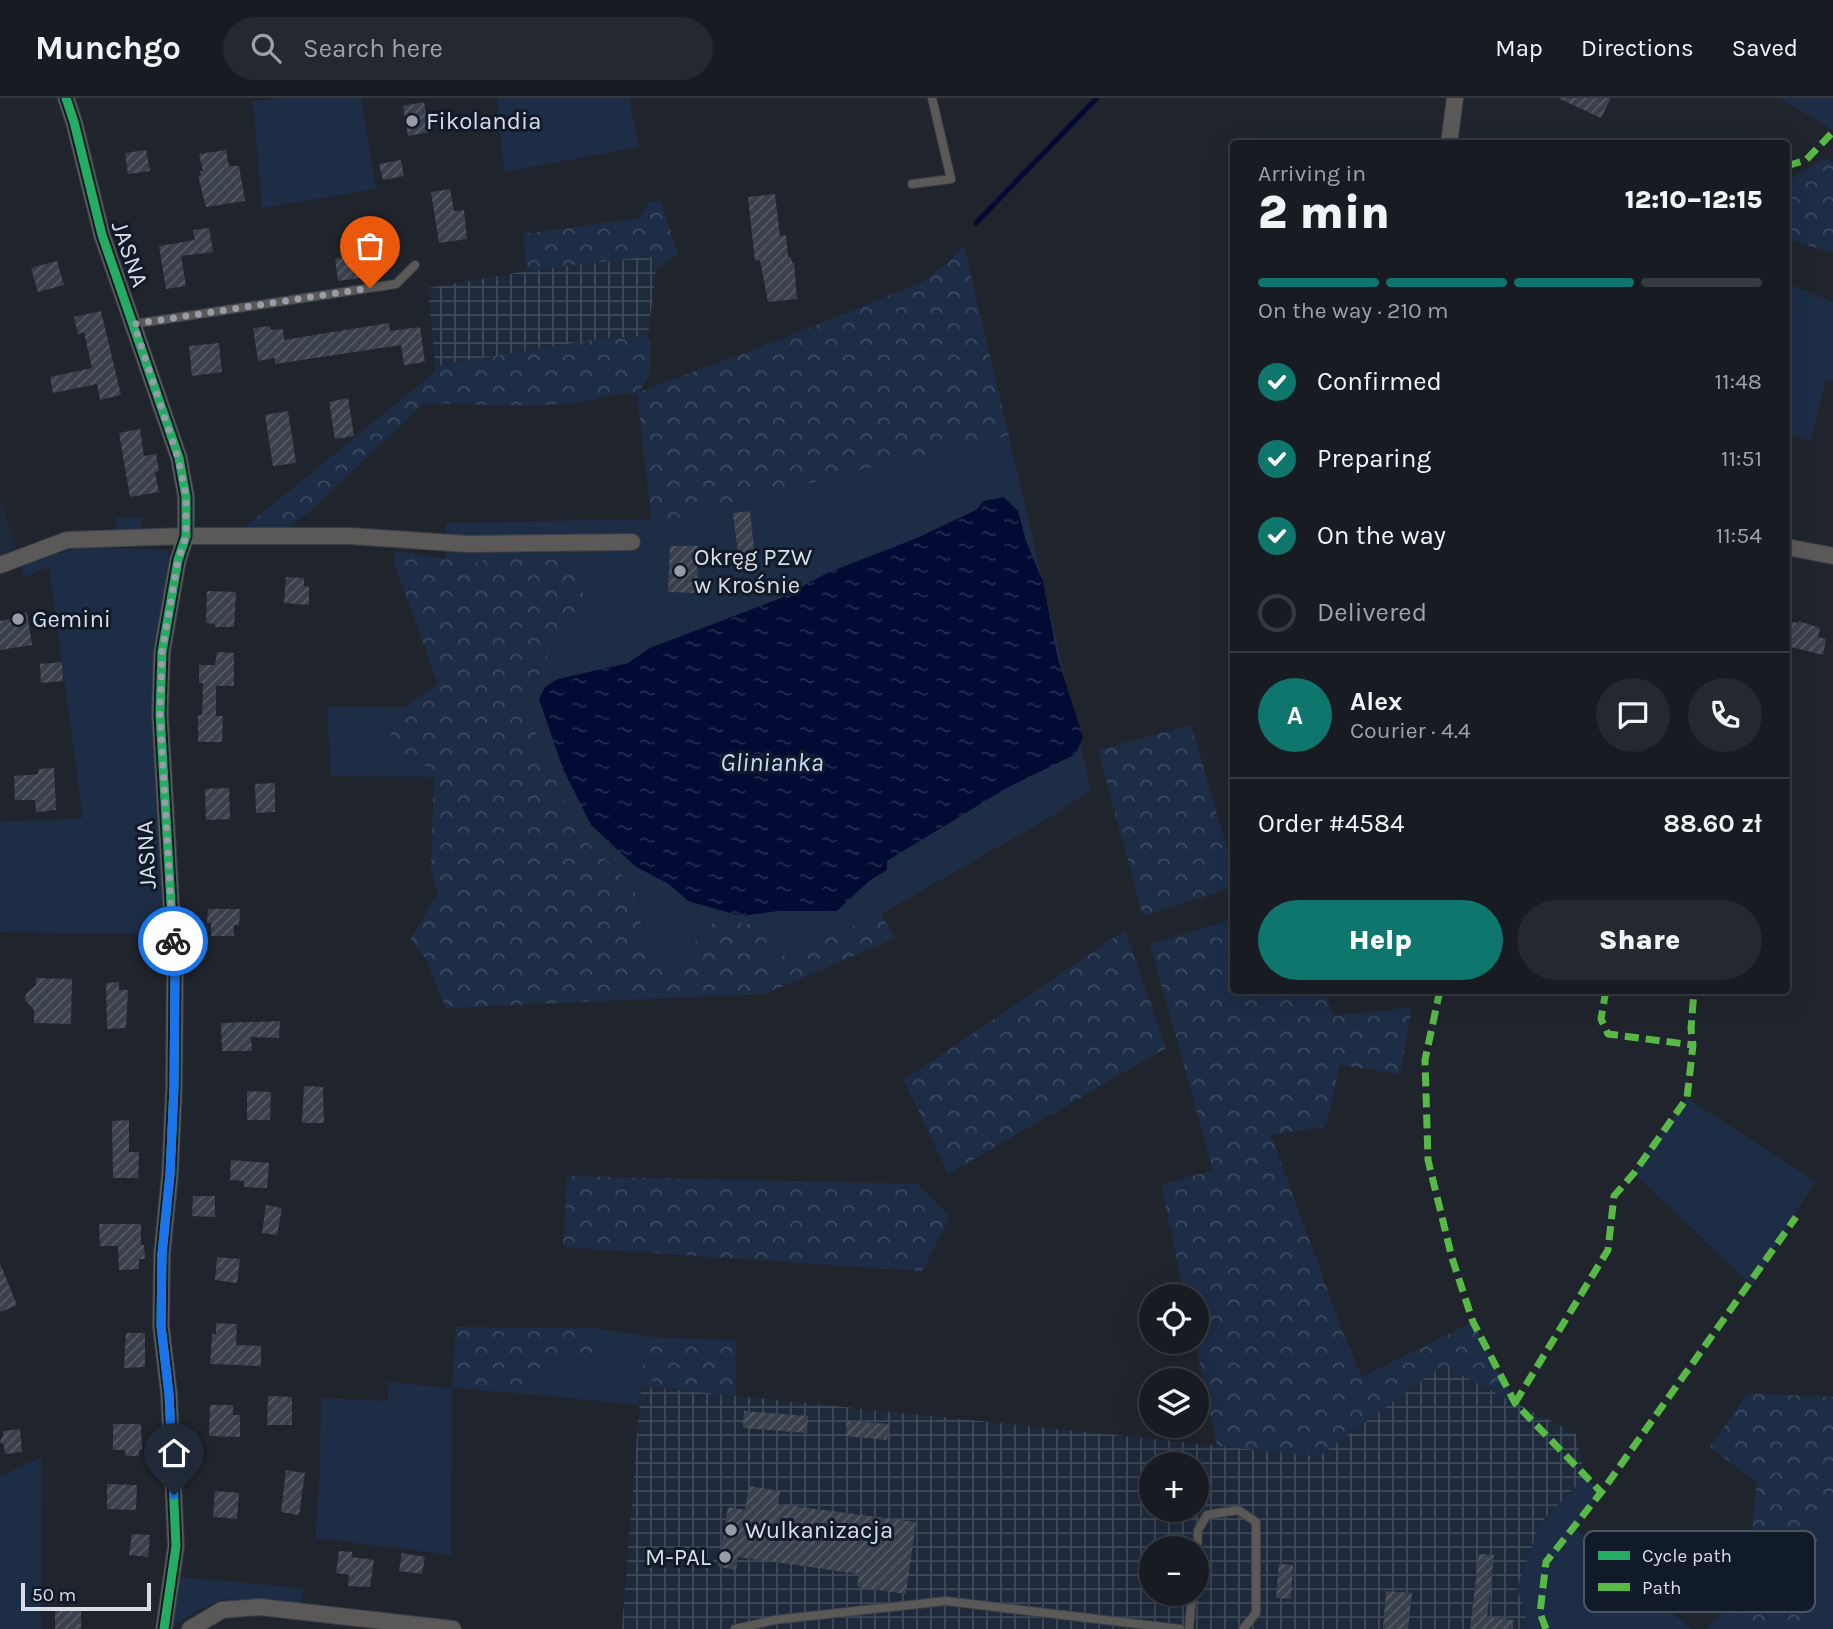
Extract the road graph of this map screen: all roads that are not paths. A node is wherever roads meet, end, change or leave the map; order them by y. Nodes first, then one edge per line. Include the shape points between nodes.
1 (66, 98) edge
2 (932, 98) edge
3 (1455, 98) edge
4 (1450, 140) edge
5 (912, 184) dead end
6 (415, 265) dead end
7 (134, 324) junction
8 (186, 536) junction
9 (632, 542) dead end
10 (1790, 548) edge
11 (1833, 556) edge
12 (0, 565) edge
13 (1198, 1536) edge
14 (1191, 1606) edge
15 (164, 1629) edge
16 (190, 1629) edge
17 (453, 1629) edge
18 (735, 1629) edge
19 (1180, 1629) edge
20 (1189, 1629) edge
21 (1243, 1629) edge

1 - 7 street, JASNA via 102,235
2 - 5 lane via 951,179
3 - 4 street
6 - 7 lane via 396,284
7 - 8 street, JASNA via 178,458 186,496
8 - 9 street via 350,536 468,544
8 - 12 street via 67,540
8 - 15 street, JASNA via 162,652 160,715 175,972 174,1087 161,1326 176,1546
10 - 11 street
13 - 21 lane via 1207,1515 1238,1510 1256,1522 1256,1613
14 - 20 lane
16 - 17 street via 222,1610 260,1607
18 - 19 lane via 774,1620 946,1601

